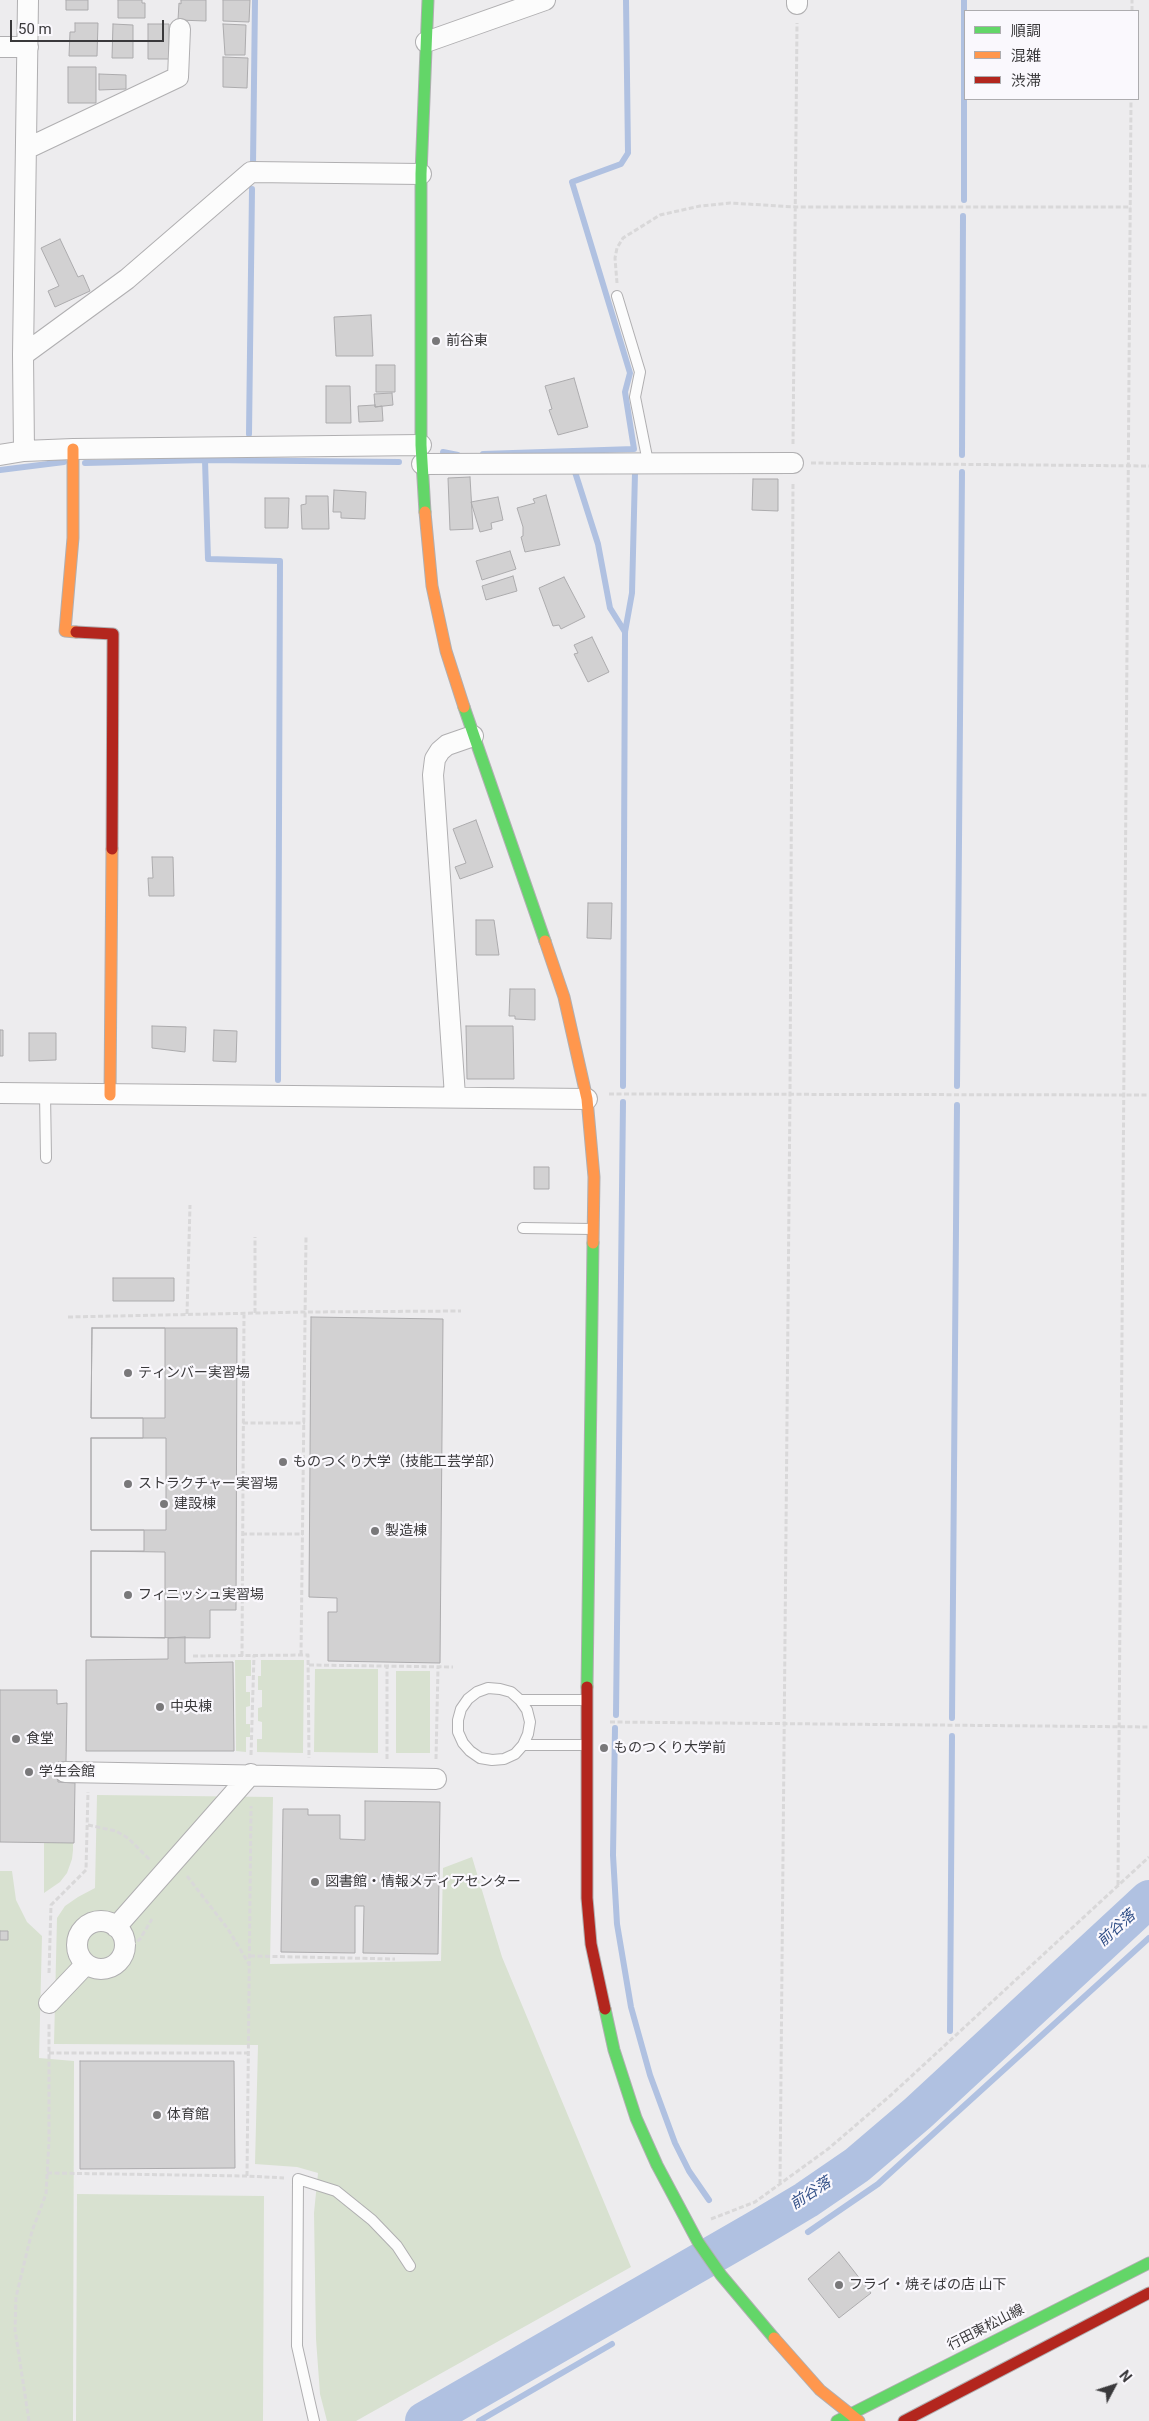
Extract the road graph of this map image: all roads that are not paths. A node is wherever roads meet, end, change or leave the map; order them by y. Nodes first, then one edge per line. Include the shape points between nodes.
1 (28, 0) edge
2 (428, 0) edge
3 (545, 0) edge
4 (180, 29) dead end
5 (426, 42) junction
6 (0, 47) edge
7 (28, 48) junction
8 (26, 148) junction
9 (421, 174) junction
10 (618, 296) road end
11 (23, 355) junction
12 (73, 449) junction
13 (24, 451) junction
14 (421, 454) junction
15 (0, 455) edge
16 (648, 462) junction
17 (793, 463) road end
18 (473, 736) junction
19 (0, 1093) edge
20 (45, 1093) junction
21 (110, 1095) junction
22 (455, 1096) junction
23 (587, 1099) junction
24 (46, 1158) dead end
25 (523, 1228) dead end
26 (593, 1229) junction
27 (520, 1700) junction
28 (587, 1700) junction
29 (523, 1745) junction
30 (587, 1746) junction
31 (65, 1772) dead end
32 (251, 1774) junction
33 (436, 1779) road end
34 (116, 1927) junction
35 (86, 1964) junction
36 (49, 2003) road end
37 (1149, 2263) edge
38 (410, 2266) dead end
39 (1149, 2293) edge
40 (854, 2418) edge
41 (314, 2421) edge
42 (836, 2421) edge
43 (904, 2421) edge

1 - 7 street
2 - 5 street
3 - 5 street
4 - 8 street via 178,77
5 - 9 street
6 - 7 street
7 - 8 street
8 - 11 street
9 - 11 street via 251,172 127,279
9 - 14 street
10 - 16 lane via 640,372 635,397
11 - 13 street
12 - 13 street
12 - 14 street
12 - 21 street via 73,538 65,631 113,634
13 - 15 street
14 - 16 street
14 - 18 street via 432,586 446,651
16 - 17 street
18 - 22 street via 440,751 435,759 433,775
18 - 23 street via 564,997
19 - 20 street
20 - 21 street
20 - 24 lane
21 - 22 street
22 - 23 street
23 - 26 street via 594,1177
25 - 26 lane
26 - 28 street
27 - 28 lane
27 - 29 lane via 530,1722
27 - 29 lane via 500,1688 477,1692 461,1709 458,1732 470,1752 480,1758 504,1759
28 - 30 street
29 - 30 lane
30 - 40 street via 587,1898 591,1944 599,1992 636,2118 698,2242 799,2368
31 - 32 street
32 - 33 street
32 - 34 street
34 - 35 street via 124,1937 121,1960 108,1968 93,1968
34 - 35 street via 98,1922 84,1928 77,1942 80,1958
35 - 36 street
37 - 40 street, 行田東松山線
38 - 41 lane via 397,2246 372,2220 336,2191 298,2179 298,2346
39 - 43 street
40 - 42 street, 行田東松山線

